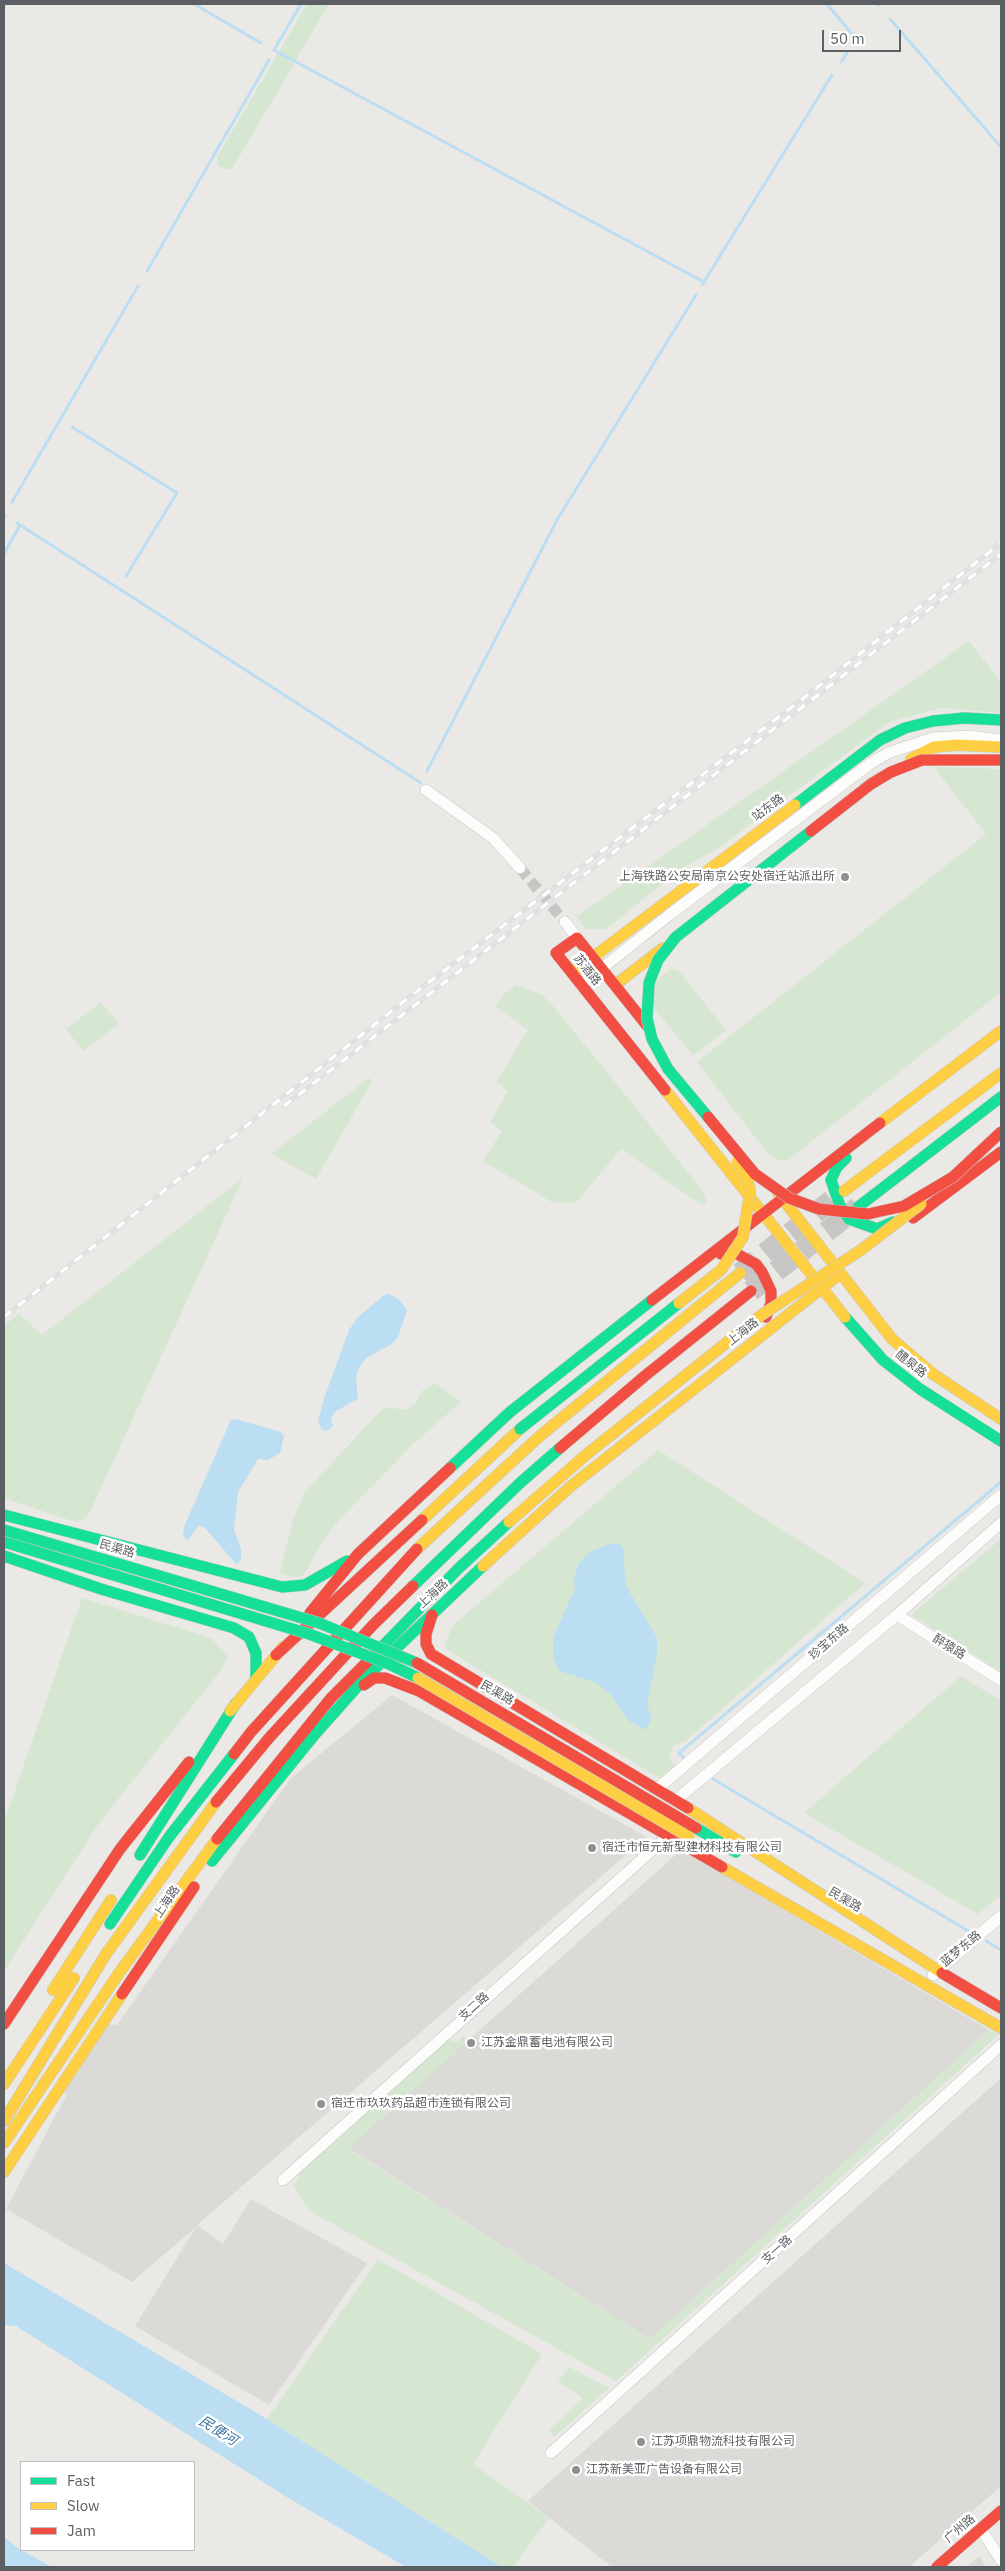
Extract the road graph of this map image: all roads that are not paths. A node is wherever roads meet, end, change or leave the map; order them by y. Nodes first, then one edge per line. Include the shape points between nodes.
1 (1001, 720) edge
2 (1001, 740) edge
3 (1001, 747) edge
4 (1001, 760) edge
5 (426, 790) dead end
6 (520, 868) tunnel mouth
7 (565, 922) tunnel mouth
8 (577, 938) junction
9 (594, 957) junction
10 (642, 964) junction
11 (602, 968) junction
12 (572, 973) junction
13 (581, 985) junction
14 (615, 985) junction
15 (633, 1008) junction
16 (1001, 1031) edge
17 (1001, 1073) edge
18 (935, 1082) junction
19 (691, 1097) junction
20 (1001, 1097) edge
21 (1001, 1132) edge
22 (996, 1155) edge
23 (953, 1177) junction
24 (844, 1191) dead end
25 (782, 1198) junction
26 (858, 1207) tunnel mouth
27 (762, 1213) junction
28 (740, 1273) tunnel mouth
29 (842, 1273) junction
30 (822, 1288) junction
31 (751, 1291) tunnel mouth
32 (645, 1305) junction
33 (709, 1377) junction
34 (1001, 1419) edge
35 (1001, 1441) edge
36 (1001, 1495) edge
37 (4, 1515) edge
38 (1001, 1523) edge
39 (4, 1530) edge
40 (4, 1542) edge
41 (358, 1554) junction
42 (4, 1556) edge
43 (434, 1611) junction
44 (897, 1615) junction
45 (276, 1655) junction
46 (256, 1678) junction
47 (1001, 1680) edge
48 (346, 1699) junction
49 (236, 1703) junction
50 (657, 1789) junction
51 (676, 1800) junction
52 (692, 1833) junction
53 (668, 1836) junction
54 (136, 1861) dead end
55 (115, 1894) dead end
56 (1001, 1916) edge
57 (936, 1970) junction
58 (925, 1986) junction
59 (1001, 2008) edge
60 (4, 2024) edge
61 (1001, 2028) edge
62 (1001, 2045) edge
63 (4, 2075) edge
64 (4, 2084) edge
65 (4, 2121) edge
66 (4, 2143) edge
67 (4, 2172) edge
68 (283, 2180) dead end
69 (551, 2453) dead end
70 (1001, 2511) edge
71 (981, 2529) junction
72 (1001, 2560) edge
73 (937, 2567) edge

1 - 9 main road, 站东路 via 964,718 933,721 905,728 880,740
2 - 11 street via 969,736 933,738 888,753
3 - 10 main road via 957,745 934,748 916,756
4 - 19 main road, bridge via 922,760 891,772 676,937 658,960 649,983 647,1018 652,1040 668,1070
5 - 6 street via 487,833
7 - 8 street
8 - 9 main road, 苏酒路
8 - 12 main road, 苏酒路 via 556,954
9 - 11 main road, 苏酒路
9 - 12 main road, 站东路
10 - 14 main road
10 - 15 main road via 634,988
11 - 13 street
11 - 14 main road, 苏酒路
12 - 13 main road, 苏酒路
13 - 27 main road, 苏酒路
14 - 15 main road, 苏酒路
15 - 25 main road, 苏酒路
16 - 18 main road
17 - 24 main road
18 - 22 main road via 837,1167 831,1180 840,1206 849,1219 877,1229 887,1226
18 - 25 main road
19 - 23 main road, bridge via 755,1174 789,1198 819,1210 855,1214 893,1210 921,1198
19 - 45 main road, bridge via 748,1182 750,1191 742,1237 721,1270 520,1428
20 - 26 main road
21 - 23 main road, bridge
22 - 29 main road, 上海路
23 - 66 main road, bridge via 900,1223 760,1316 587,1454 459,1568 365,1661 324,1706 221,1833 119,1973
25 - 27 main road
25 - 29 main road, 苏酒路
27 - 30 main road, 苏酒路
27 - 32 main road
28 - 64 main road via 541,1435 412,1554 341,1630 238,1748 169,1837
29 - 30 main road, 上海路
29 - 34 main road, 醴泉路 via 892,1339 933,1374
30 - 33 main road, 上海路
30 - 35 main road, 醴泉路 via 882,1360 920,1389
31 - 65 main road, 上海路 via 646,1375 520,1483 373,1625 269,1738 206,1815 106,1954
32 - 33 main road via 721,1254 737,1254 756,1264 772,1291 766,1317
32 - 41 main road via 510,1412
33 - 43 main road, 上海路 via 571,1486
36 - 50 street, 珍宝东路
37 - 41 main road via 41,1522 282,1587 306,1585
38 - 44 street, 珍宝东路
39 - 52 main road, 民渠路, bridge via 318,1623 372,1643 433,1672
40 - 52 main road, 民渠路, bridge via 309,1634 389,1664
41 - 45 main road
42 - 46 main road via 101,1589 234,1628 249,1637 256,1653
43 - 48 main road, 上海路
43 - 50 main road, 民渠路 via 426,1634 431,1654
44 - 47 street, 醉猿路
44 - 51 street, 珍宝东路
45 - 46 main road
46 - 49 main road
48 - 53 main road, 民渠路 via 374,1678 399,1682
48 - 67 main road, 上海路 via 207,1868
49 - 54 main road
49 - 60 main road via 120,1849
50 - 51 main road, 民渠路
51 - 57 main road, 民渠路
52 - 57 main road, 民渠路
52 - 58 main road, 民渠路
53 - 58 main road, 民渠路
53 - 68 street, 支二路
55 - 63 main road via 17,2045
56 - 57 street, 蓝梦东路
57 - 58 street, 蓝梦东路
57 - 59 main road, 民渠路
58 - 61 main road, 民渠路
62 - 69 street, 支一路
70 - 71 main road, 广州路
71 - 72 street
71 - 73 main road, 广州路

